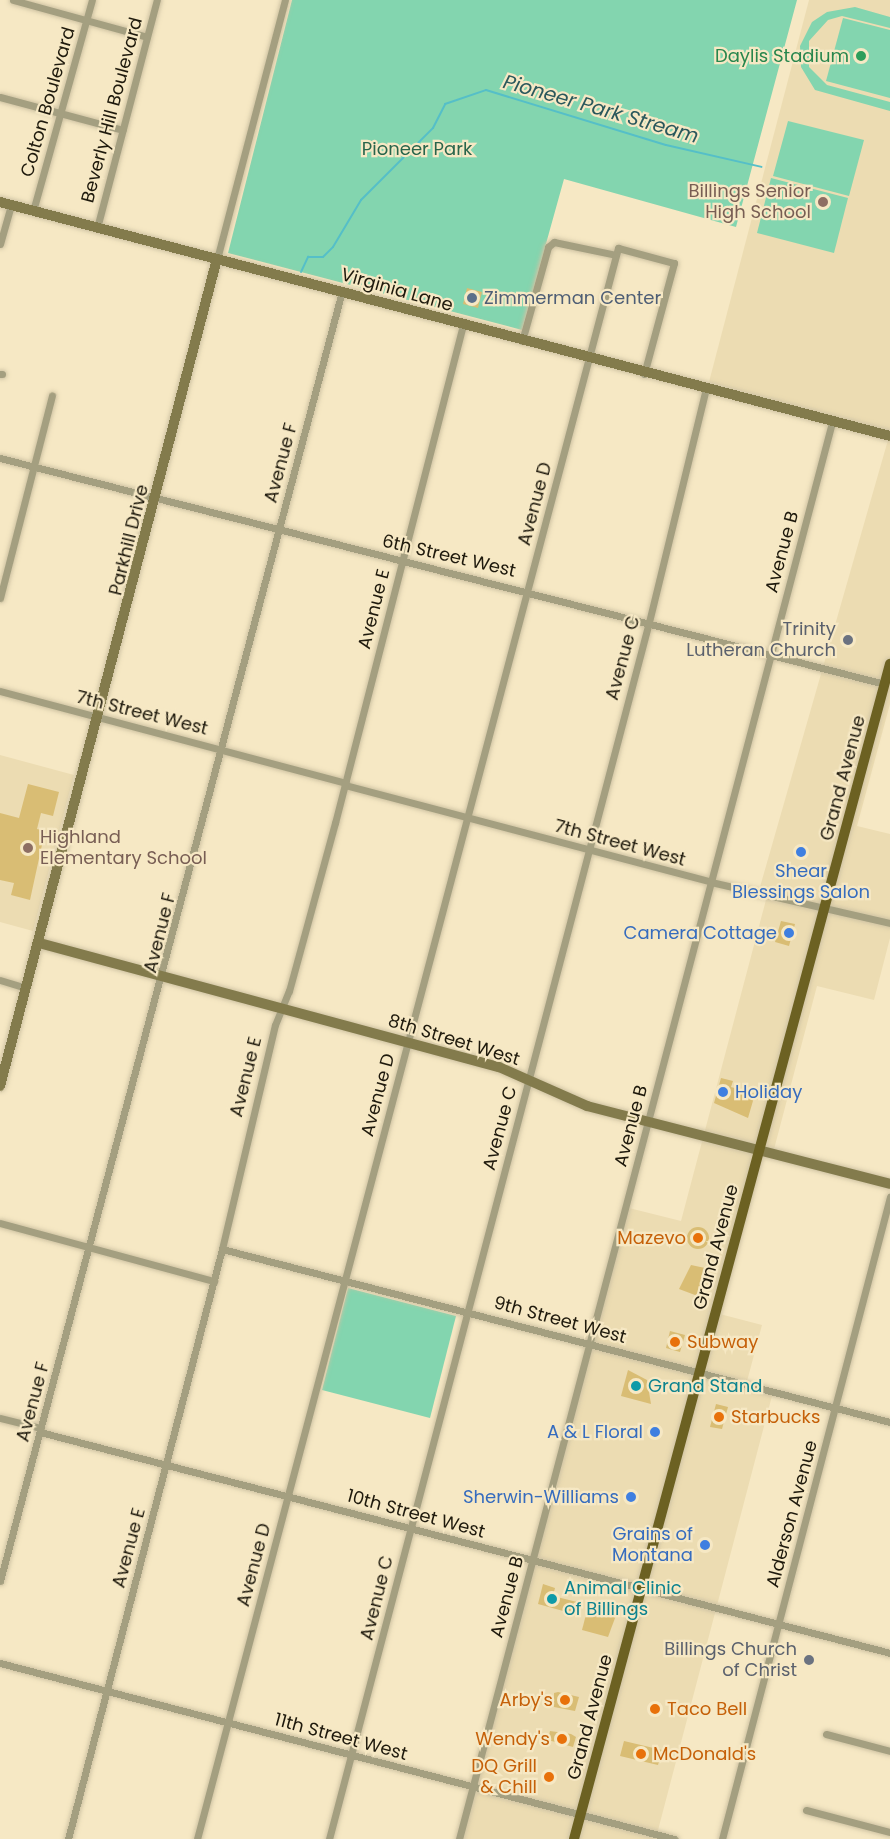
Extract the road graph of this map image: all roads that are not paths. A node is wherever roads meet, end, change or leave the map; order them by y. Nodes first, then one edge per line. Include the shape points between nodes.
1 (13, 0) edge
2 (92, 0) edge
3 (157, 0) edge
4 (285, 0) edge
5 (86, 20) junction
6 (147, 37) junction
7 (0, 97) edge
8 (60, 113) junction
9 (123, 130) junction
10 (5, 204) edge
11 (33, 211) junction
12 (97, 228) junction
13 (0, 244) edge
14 (617, 252) junction
15 (217, 259) junction
16 (342, 291) junction
17 (463, 326) junction
18 (522, 341) junction
19 (588, 359) junction
20 (644, 374) junction
21 (706, 388) junction
22 (52, 396) dead end
23 (832, 422) junction
24 (890, 436) edge
25 (0, 458) edge
26 (34, 467) junction
27 (156, 499) junction
28 (279, 531) junction
29 (402, 562) junction
30 (527, 591) junction
31 (0, 598) edge
32 (648, 622) junction
33 (770, 654) junction
34 (890, 664) edge
35 (887, 685) edge
36 (0, 692) edge
37 (100, 718) junction
38 (222, 749) junction
39 (346, 784) junction
40 (467, 818) junction
41 (587, 851) junction
42 (711, 882) junction
43 (825, 909) junction
44 (890, 923) edge
45 (39, 943) junction
46 (164, 977) junction
47 (0, 980) edge
48 (26, 987) junction
49 (282, 1008) junction
50 (408, 1041) junction
51 (528, 1081) junction
52 (0, 1086) edge
53 (647, 1122) junction
54 (759, 1152) junction
55 (890, 1184) edge
56 (890, 1197) edge
57 (0, 1223) edge
58 (91, 1248) junction
59 (222, 1249) junction
60 (344, 1280) junction
61 (214, 1281) junction
62 (467, 1310) junction
63 (589, 1343) junction
64 (699, 1373) junction
65 (835, 1408) junction
66 (0, 1418) edge
67 (890, 1422) edge
68 (40, 1430) junction
69 (167, 1465) junction
70 (287, 1496) junction
71 (410, 1528) junction
72 (532, 1560) junction
73 (0, 1581) edge
74 (642, 1588) junction
75 (779, 1624) junction
76 (890, 1653) edge
77 (0, 1663) edge
78 (105, 1690) junction
79 (228, 1723) junction
80 (826, 1734) dead end
81 (890, 1751) edge
82 (352, 1755) junction
83 (473, 1788) junction
84 (806, 1810) dead end
85 (580, 1815) junction
86 (890, 1832) edge
87 (68, 1839) edge
88 (197, 1839) edge
89 (329, 1839) edge
90 (459, 1839) edge
91 (574, 1839) edge
92 (674, 1839) edge
93 (722, 1839) edge

1 - 5 street
2 - 5 street, Colton Boulevard
3 - 6 street, Beverly Hill Boulevard
4 - 15 street, Parkhill Drive
5 - 6 street
5 - 8 street, Colton Boulevard
6 - 9 street, Beverly Hill Boulevard
7 - 8 street
8 - 9 street
8 - 11 street, Colton Boulevard
9 - 12 street, Beverly Hill Boulevard
10 - 11 street, Virginia Lane
10 - 13 street
11 - 12 street, Virginia Lane
12 - 15 street, Virginia Lane
14 - 18 street via 554,242 548,247
14 - 19 street, Avenue D
14 - 20 street via 674,263
15 - 16 street, Virginia Lane
15 - 27 street, Parkhill Drive
16 - 17 street, Virginia Lane
16 - 28 street, Avenue F
17 - 18 street, Virginia Lane
17 - 29 street, Avenue E
18 - 19 street, Virginia Lane
19 - 20 street, Virginia Lane
19 - 30 street, Avenue D
20 - 21 street, Virginia Lane
21 - 23 street, Virginia Lane
21 - 32 street, Avenue C
22 - 26 street
23 - 24 street, Virginia Lane
23 - 33 street, Avenue B
25 - 26 street, 6th Street West
26 - 27 street, 6th Street West
26 - 31 street
27 - 28 street, 6th Street West
27 - 37 street, Parkhill Drive
28 - 29 street, 6th Street West
28 - 38 street, Avenue F
29 - 30 street, 6th Street West
29 - 39 street, Avenue E
30 - 32 street, 6th Street West
30 - 40 street, Avenue D
32 - 33 street, 6th Street West
32 - 41 street, Avenue C
33 - 35 street, 6th Street West
33 - 42 street, Avenue B
34 - 35 main road, Grand Avenue
35 - 43 main road, Grand Avenue
36 - 37 street, 7th Street West
37 - 38 street, 7th Street West
37 - 45 street, Parkhill Drive
38 - 39 street, 7th Street West
38 - 46 street, Avenue F
39 - 40 street, 7th Street West
39 - 49 street, Avenue E
40 - 41 street, 7th Street West
40 - 50 street, Avenue D
41 - 42 street, 7th Street West
41 - 51 street, Avenue C
42 - 43 street, 7th Street West
42 - 53 street, Avenue B
43 - 44 street, 7th Street West
43 - 54 main road, Grand Avenue
45 - 46 street, 8th Street West
45 - 48 street, Parkhill Drive
46 - 49 street, 8th Street West
46 - 58 street, Avenue F
47 - 48 street
48 - 52 street, Parkhill Drive
49 - 50 street, 8th Street West
49 - 59 street, Avenue E
50 - 51 street, 8th Street West via 499,1067
50 - 60 street, Avenue D
51 - 53 street, 8th Street West via 562,1098
51 - 62 street, Avenue C
53 - 54 street, 8th Street West
53 - 63 street, Avenue B
54 - 55 street, 8th Street West
54 - 64 main road, Grand Avenue
56 - 65 street, Alderson Avenue
57 - 58 street
58 - 61 street
58 - 68 street, Avenue F
59 - 60 street, 9th Street West
59 - 61 street, Avenue E
60 - 62 street, 9th Street West
60 - 70 street, Avenue D
61 - 69 street, Avenue E
62 - 63 street, 9th Street West
62 - 71 street, Avenue C
63 - 64 street, 9th Street West
63 - 72 street, Avenue B
64 - 65 street, 9th Street West
64 - 74 main road, Grand Avenue
65 - 67 street, 9th Street West
65 - 75 street, Alderson Avenue
66 - 68 street, 10th Street West
68 - 69 street, 10th Street West
68 - 73 street, Avenue F
69 - 70 street, 10th Street West
69 - 78 street, Avenue E
70 - 71 street, 10th Street West
70 - 79 street, Avenue D
71 - 72 street, 10th Street West
71 - 82 street, Avenue C
72 - 74 street, 10th Street West
72 - 83 street, Avenue B
74 - 75 street, 10th Street West
74 - 85 main road, Grand Avenue
75 - 76 street, 10th Street West
75 - 93 street, Alderson Avenue
77 - 78 street, 11th Street West
78 - 79 street, 11th Street West
78 - 87 street, Avenue E
79 - 82 street, 11th Street West
79 - 88 street, Avenue D
80 - 81 street
82 - 83 street, 11th Street West
82 - 89 street, Avenue C
83 - 85 street, 11th Street West
83 - 90 street, Avenue B
84 - 86 street
85 - 91 main road, Grand Avenue
85 - 92 street, 11th Street West

